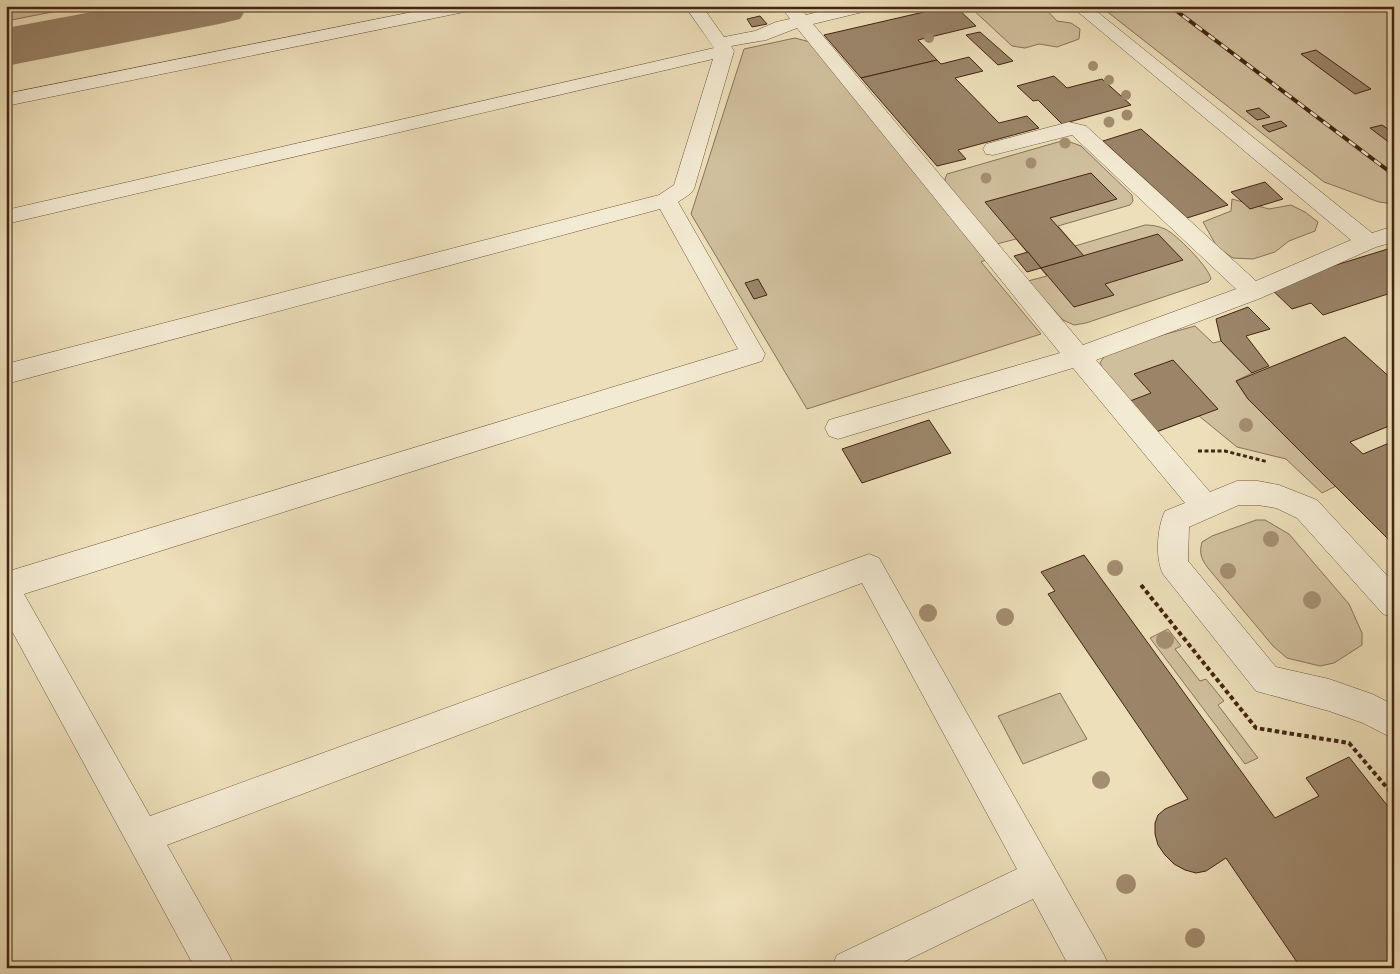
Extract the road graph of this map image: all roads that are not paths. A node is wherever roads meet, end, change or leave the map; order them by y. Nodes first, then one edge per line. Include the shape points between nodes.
1 (469, 6) edge
2 (693, 6) edge
3 (865, 6) edge
4 (1079, 6) edge
5 (795, 14) edge
6 (722, 47) junction
7 (6, 100) edge
8 (992, 149) dead end
9 (666, 200) junction
10 (6, 217) edge
11 (1394, 234) edge
12 (1368, 242) junction
13 (1253, 292) junction
14 (1078, 357) junction
15 (6, 374) edge
16 (838, 428) dead end
17 (1205, 506) junction
18 (6, 586) edge
19 (6, 591) edge
20 (1394, 604) edge
21 (1394, 723) edge
22 (143, 836) junction
23 (1040, 877) junction
24 (216, 968) edge
25 (850, 968) edge
26 (1091, 968) edge

1 - 7 lane
2 - 6 lane
3 - 5 lane
4 - 12 lane
5 - 6 lane via 782,26 760,36
5 - 14 lane
6 - 9 lane via 683,189
6 - 10 lane
8 - 13 lane via 1069,128 1079,130
9 - 15 lane
9 - 18 lane via 753,354
11 - 12 lane
12 - 13 lane
13 - 14 lane
14 - 16 lane
14 - 17 lane
17 - 20 lane via 1237,493 1258,493 1279,497 1307,509
17 - 21 lane via 1175,520 1173,565 1267,680 1329,695 1372,710
19 - 22 lane
22 - 23 lane via 869,567
22 - 24 lane
23 - 25 lane
23 - 26 lane

